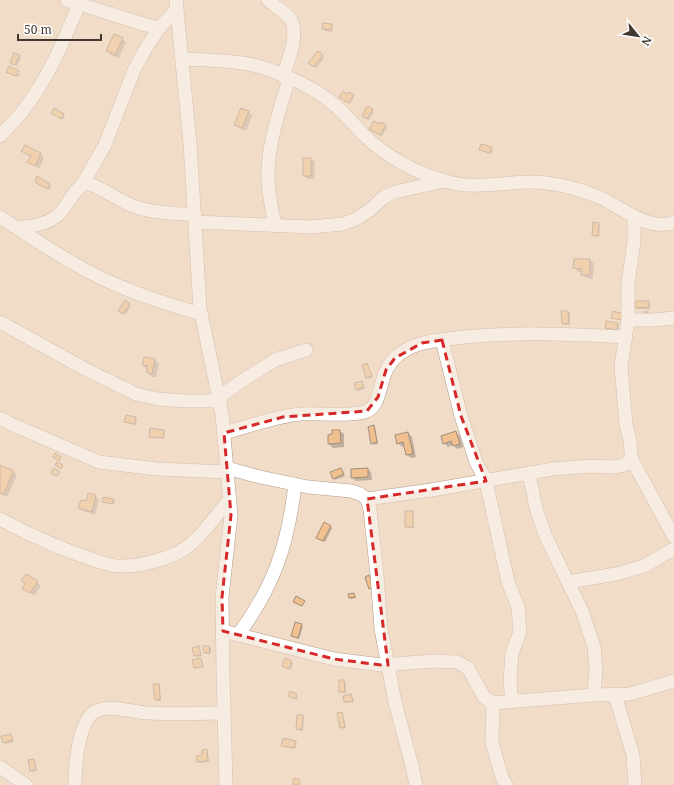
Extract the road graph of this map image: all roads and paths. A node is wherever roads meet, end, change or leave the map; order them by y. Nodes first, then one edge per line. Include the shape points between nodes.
1 (268, 0) edge
2 (73, 2) edge
3 (176, 5) edge
4 (159, 28) junction
5 (182, 60) junction
6 (286, 78) junction
7 (0, 136) edge
8 (444, 181) junction
9 (82, 185) junction
10 (634, 216) junction
11 (0, 217) edge
12 (195, 218) junction
13 (674, 222) edge
14 (275, 226) junction
15 (18, 228) junction
16 (201, 314) junction
17 (674, 318) edge
18 (628, 320) junction
19 (0, 322) edge
20 (626, 336) junction
21 (442, 340) junction
22 (306, 350) dead end
23 (220, 402) junction
24 (0, 418) edge
25 (224, 433) junction
26 (631, 458) junction
27 (227, 470) junction
28 (529, 473) junction
29 (486, 481) junction
30 (295, 484) junction
31 (230, 499) junction
32 (367, 499) junction
33 (0, 519) edge
34 (674, 537) edge
35 (674, 549) edge
36 (568, 582) junction
37 (222, 631) junction
38 (238, 635) junction
39 (388, 665) junction
40 (674, 681) edge
41 (594, 695) junction
42 (615, 695) junction
43 (512, 702) junction
44 (493, 703) junction
45 (224, 713) junction
46 (0, 767) edge
47 (26, 785) edge
48 (75, 785) edge
49 (226, 785) edge
50 (416, 785) edge
51 (506, 785) edge
52 (635, 785) edge

1 - 6 street via 289,17 293,24 294,35
2 - 4 street
2 - 7 street via 59,52 25,108
3 - 4 street
3 - 5 street
4 - 9 street via 134,70 105,145
5 - 6 street via 216,60 248,64
5 - 12 street
6 - 8 street via 305,85 330,101 381,149 406,165
6 - 14 street via 268,172
8 - 10 street via 475,186 533,182 564,187 594,195
8 - 14 street via 395,192 384,197 356,219 343,224 311,227
9 - 12 street via 95,186 139,208
9 - 15 street via 58,215 49,221
10 - 13 street via 655,225
10 - 18 street via 634,242 628,283
11 - 15 street
12 - 14 street
12 - 16 street
15 - 16 street via 74,264 121,287
16 - 23 street
17 - 18 street
18 - 20 street
19 - 23 street via 136,394 158,399
20 - 21 street via 548,334 470,336
20 - 26 street via 621,366
21 - 25 street via 422,343 395,358 386,370 378,397 367,411 353,414 302,414
21 - 29 street via 460,416 476,462
22 - 23 street via 275,360 223,394
23 - 25 street
24 - 27 street via 100,462 157,469
25 - 27 street
26 - 28 street via 625,465 613,467 553,468
26 - 34 street
27 - 30 street
27 - 31 street
28 - 29 street
28 - 36 street via 545,535
29 - 32 street
29 - 43 street via 508,582 518,607 520,632 512,653
30 - 32 street via 350,491
30 - 38 street via 283,551 275,573 262,600
31 - 33 street via 187,547 148,563 117,567 44,541
31 - 37 street via 231,515 222,597
32 - 39 street via 381,629
35 - 36 street via 644,566 616,574
36 - 41 street via 582,611 594,647
37 - 38 street
37 - 45 street
38 - 39 street via 334,659
39 - 44 street via 457,662 468,668 484,697
39 - 50 street
40 - 42 street via 630,694
41 - 42 street
41 - 43 street
42 - 52 street via 633,755
43 - 44 street
44 - 51 street via 492,743
45 - 48 street via 98,710 84,725 79,742
45 - 49 street
46 - 47 street

